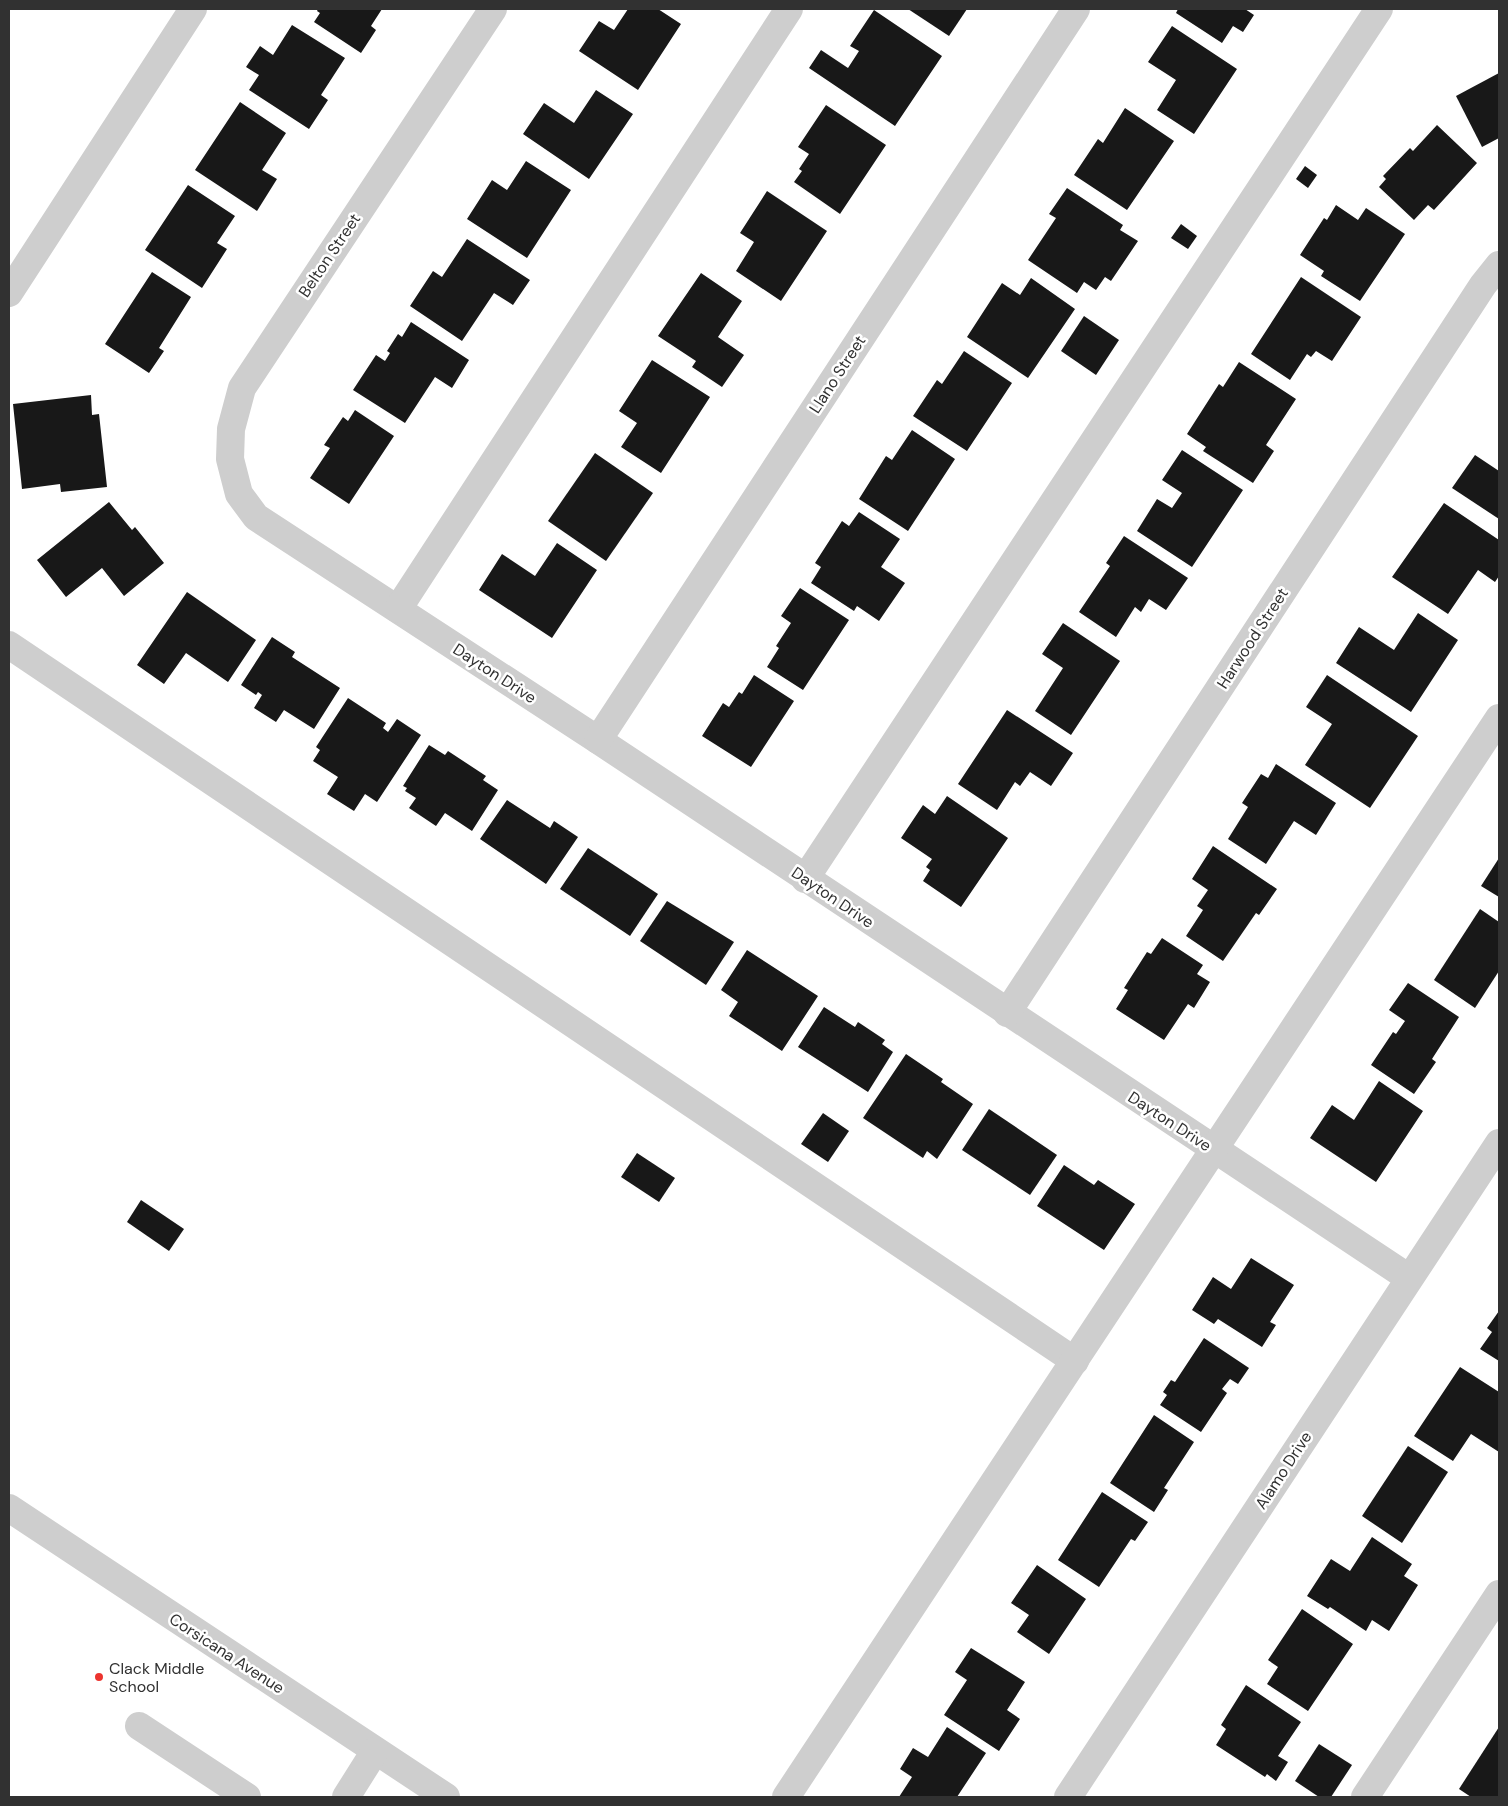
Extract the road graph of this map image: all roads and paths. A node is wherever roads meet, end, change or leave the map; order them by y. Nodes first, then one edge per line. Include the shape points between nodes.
1 (193, 9) edge
2 (493, 9) edge
3 (789, 9) edge
4 (1076, 9) edge
5 (1379, 9) edge
6 (1499, 265) edge
7 (9, 293) edge
8 (256, 517) joint
9 (398, 610) junction
10 (9, 645) edge
11 (1499, 718) edge
12 (598, 740) junction
13 (805, 878) junction
14 (1007, 1013) junction
15 (1499, 1143) edge
16 (1215, 1150) junction
17 (1409, 1278) junction
18 (1075, 1361) junction
19 (9, 1508) edge
20 (1499, 1594) edge
21 (138, 1726) dead end
22 (375, 1751) junction
23 (247, 1797) edge
24 (346, 1797) edge
25 (446, 1797) edge
26 (786, 1797) edge
27 (1068, 1797) edge
28 (1364, 1797) edge

1 - 7 street
2 - 8 street, Belton Street via 242,388 231,429 230,459 239,494
3 - 9 street
4 - 12 street, Llano Street
5 - 13 street
6 - 14 street, Harwood Street
8 - 9 street, Dayton Drive
9 - 12 street, Dayton Drive
10 - 18 street
11 - 16 street
12 - 13 street, Dayton Drive
13 - 14 street, Dayton Drive
14 - 16 street, Dayton Drive
15 - 17 street, Alamo Drive
16 - 17 street, Dayton Drive
16 - 18 street
17 - 27 street, Alamo Drive
18 - 26 street
19 - 22 street, Corsicana Avenue
20 - 28 street
21 - 23 street
22 - 24 street
22 - 25 street, Corsicana Avenue

